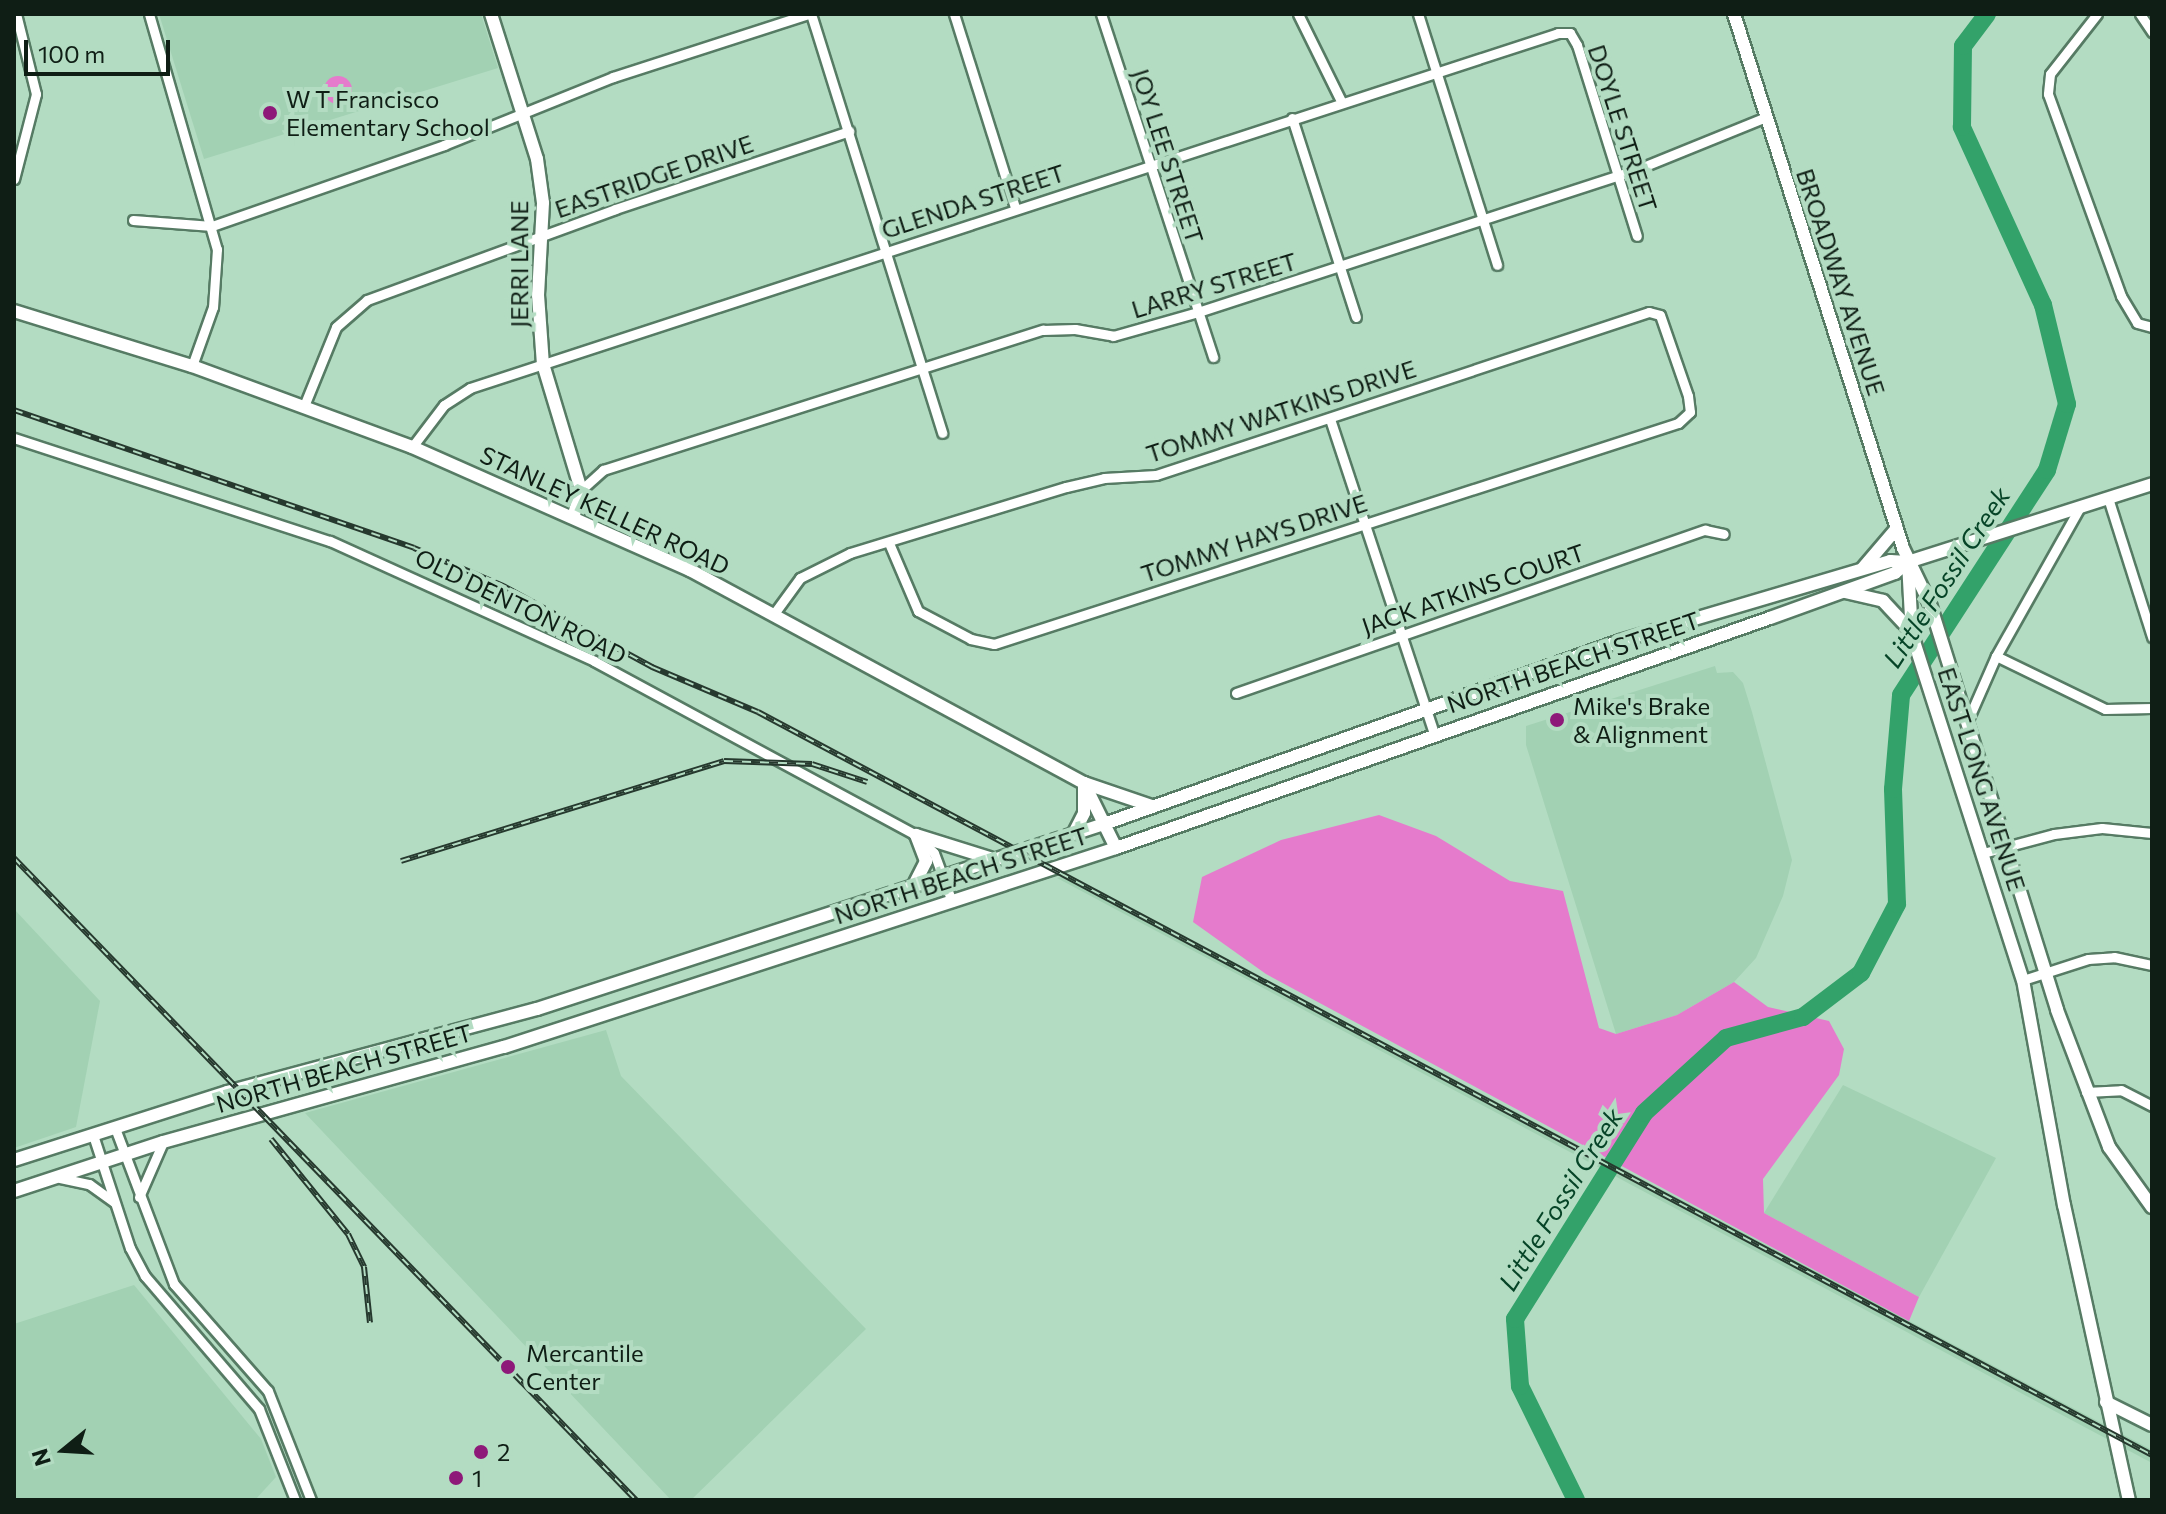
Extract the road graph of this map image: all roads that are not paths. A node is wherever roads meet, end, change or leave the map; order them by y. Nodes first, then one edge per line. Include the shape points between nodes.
1 (16, 14) edge
2 (149, 14) edge
3 (491, 14) edge
4 (810, 14) edge
5 (954, 14) edge
6 (1101, 14) edge
7 (1298, 14) edge
8 (1418, 14) edge
9 (1734, 14) edge
10 (2097, 14) edge
11 (2140, 14) edge
12 (2152, 32) edge
13 (1570, 33) joint
14 (1436, 72) junction
15 (1342, 103) junction
16 (523, 113) junction
17 (1766, 117) junction
18 (1292, 118) junction
19 (849, 131) junction
20 (1149, 165) junction
21 (1618, 176) junction
22 (14, 179) edge
23 (1015, 207) junction
24 (133, 220) dead end
25 (1481, 220) junction
26 (212, 226) junction
27 (1637, 236) dead end
28 (540, 237) junction
29 (886, 251) junction
30 (1497, 265) dead end
31 (1340, 266) junction
32 (14, 311) edge
33 (1198, 312) junction
34 (1356, 317) dead end
35 (2152, 327) edge
36 (1213, 357) dead end
37 (543, 364) junction
38 (192, 366) junction
39 (924, 367) junction
40 (304, 406) junction
41 (1330, 419) junction
42 (1678, 423) joint
43 (942, 433) dead end
44 (14, 438) edge
45 (412, 447) junction
46 (2152, 484) edge
47 (581, 490) junction
48 (2108, 498) junction
49 (2080, 507) junction
50 (574, 515) junction
51 (1366, 522) junction
52 (1897, 528) junction
53 (1724, 534) dead end
54 (889, 543) junction
55 (1908, 562) junction
56 (1862, 569) junction
57 (1842, 591) junction
58 (773, 615) junction
59 (1402, 634) junction
60 (1912, 635) junction
61 (2152, 637) edge
62 (1620, 641) junction
63 (1996, 656) junction
64 (1629, 667) junction
65 (1236, 693) dead end
66 (1425, 706) junction
67 (2152, 708) edge
68 (1967, 722) junction
69 (1434, 733) junction
70 (1084, 783) junction
71 (1155, 806) junction
72 (1107, 823) junction
73 (1074, 833) junction
74 (2152, 833) edge
75 (916, 835) junction
76 (2004, 845) junction
77 (1116, 848) junction
78 (1983, 853) junction
79 (993, 858) junction
80 (942, 875) junction
81 (914, 884) junction
82 (952, 902) junction
83 (686, 960) junction
84 (2152, 965) edge
85 (2048, 972) junction
86 (2023, 980) junction
87 (695, 985) junction
88 (496, 1021) junction
89 (504, 1047) junction
90 (2086, 1092) junction
91 (2152, 1106) edge
92 (115, 1128) junction
93 (93, 1135) junction
94 (163, 1142) junction
95 (124, 1155) junction
96 (14, 1160) edge
97 (102, 1162) junction
98 (56, 1177) junction
99 (14, 1191) edge
100 (139, 1197) junction
101 (115, 1203) junction
102 (2152, 1207) edge
103 (2106, 1402) junction
104 (2152, 1425) edge
105 (295, 1500) edge
106 (311, 1500) edge
107 (2129, 1500) edge

1 - 22 street via 36,94
2 - 26 street
3 - 16 main road, JERRI LANE
4 - 16 street via 613,77
4 - 19 street
5 - 23 street
6 - 20 street, JOY LEE STREET
7 - 15 street
8 - 14 street
9 - 17 main road, BROADWAY AVENUE
10 - 35 street via 2050,74 2048,94 2121,296 2137,323
11 - 12 street
13 - 14 street, GLENDA STREET
13 - 21 street, DOYLE STREET
14 - 15 street, GLENDA STREET
14 - 25 street
15 - 18 street, GLENDA STREET
16 - 26 street
16 - 28 main road, JERRI LANE via 537,159
17 - 21 street, LARRY STREET
17 - 52 main road, BROADWAY AVENUE
18 - 20 street, GLENDA STREET
18 - 31 street
19 - 28 street, EASTRIDGE DRIVE
19 - 29 street
20 - 23 street, GLENDA STREET
20 - 33 street, JOY LEE STREET
21 - 25 street, LARRY STREET
21 - 27 street, DOYLE STREET
23 - 29 street, GLENDA STREET
24 - 26 street
25 - 30 street
25 - 31 street, LARRY STREET
26 - 38 street via 217,287
28 - 37 main road, JERRI LANE
28 - 40 street, EASTRIDGE DRIVE via 367,300 336,327
29 - 37 street, GLENDA STREET
29 - 39 street
31 - 33 street, LARRY STREET
31 - 34 street
32 - 38 main road, STANLEY KELLER ROAD
33 - 36 street, JOY LEE STREET
33 - 39 street, LARRY STREET via 1113,336 1043,330
37 - 45 street, GLENDA STREET via 456,394
37 - 47 main road, JERRI LANE
38 - 40 main road, STANLEY KELLER ROAD
39 - 43 street
39 - 47 street, LARRY STREET via 603,470
40 - 45 main road, STANLEY KELLER ROAD
41 - 42 street, TOMMY WATKINS DRIVE via 1649,312 1660,315 1688,396 1690,412
41 - 51 street
41 - 54 street, TOMMY WATKINS DRIVE via 1156,475 1066,487
42 - 51 street, TOMMY HAYS DRIVE
44 - 75 street, OLD DENTON ROAD via 330,541 399,570 594,661
45 - 50 main road, STANLEY KELLER ROAD
46 - 48 main road, NORTH BEACH STREET
47 - 50 main road
48 - 49 main road, NORTH BEACH STREET
48 - 61 street
49 - 55 main road, NORTH BEACH STREET
49 - 63 street
50 - 58 main road, STANLEY KELLER ROAD
51 - 54 street, TOMMY HAYS DRIVE via 994,644 971,639 918,611
51 - 59 street
52 - 55 main road, BROADWAY AVENUE
52 - 56 main road
53 - 59 street, JACK ATKINS COURT via 1705,530
54 - 58 street, TOMMY WATKINS DRIVE via 850,553 800,578
55 - 56 main road, NORTH BEACH STREET
55 - 57 main road, NORTH BEACH STREET via 1895,573
55 - 60 main road, EAST LONG AVENUE
55 - 68 main road, EAST LONG AVENUE via 1921,578
56 - 62 main road, NORTH BEACH STREET
57 - 60 main road via 1883,601
57 - 64 main road, NORTH BEACH STREET
58 - 70 main road, STANLEY KELLER ROAD
59 - 65 street, JACK ATKINS COURT
59 - 66 street
60 - 78 main road, EAST LONG AVENUE
62 - 64 main road
62 - 66 main road, NORTH BEACH STREET
63 - 67 street via 2105,709
63 - 68 street
64 - 69 main road, NORTH BEACH STREET
66 - 69 street
66 - 71 main road, NORTH BEACH STREET
68 - 76 main road, EAST LONG AVENUE
69 - 77 main road, NORTH BEACH STREET via 1275,795
70 - 71 main road, STANLEY KELLER ROAD
70 - 72 main road
70 - 73 main road via 1084,813
71 - 72 main road, NORTH BEACH STREET
72 - 73 main road, NORTH BEACH STREET
72 - 77 main road
73 - 79 main road, NORTH BEACH STREET
74 - 76 street via 2102,828
75 - 79 main road via 958,852
75 - 80 street, OLD DENTON ROAD via 934,853
75 - 81 main road via 926,861
76 - 78 street
76 - 85 main road, EAST LONG AVENUE
77 - 82 main road, NORTH BEACH STREET
78 - 86 main road, EAST LONG AVENUE
79 - 80 main road, NORTH BEACH STREET
80 - 81 main road, NORTH BEACH STREET
80 - 82 street, OLD DENTON ROAD
81 - 83 main road, NORTH BEACH STREET
82 - 87 main road, NORTH BEACH STREET
83 - 87 main road
83 - 88 main road, NORTH BEACH STREET
84 - 85 street via 2114,957
85 - 86 street
85 - 90 main road, EAST LONG AVENUE
86 - 103 main road, EAST LONG AVENUE
87 - 89 main road, NORTH BEACH STREET
88 - 89 main road
88 - 92 main road, NORTH BEACH STREET
89 - 94 main road, NORTH BEACH STREET
90 - 91 street via 2121,1090
90 - 102 main road, EAST LONG AVENUE via 2109,1147
92 - 93 main road, NORTH BEACH STREET
92 - 95 street
93 - 96 main road, NORTH BEACH STREET
93 - 97 street
94 - 95 main road, NORTH BEACH STREET
94 - 100 street
95 - 97 main road, NORTH BEACH STREET
95 - 100 street
97 - 98 main road, NORTH BEACH STREET
97 - 101 street
98 - 99 main road, NORTH BEACH STREET
98 - 101 street via 89,1184
100 - 106 street via 174,1284 268,1391
101 - 105 street via 145,1276 259,1409
103 - 104 main road
103 - 107 main road, EAST LONG AVENUE

